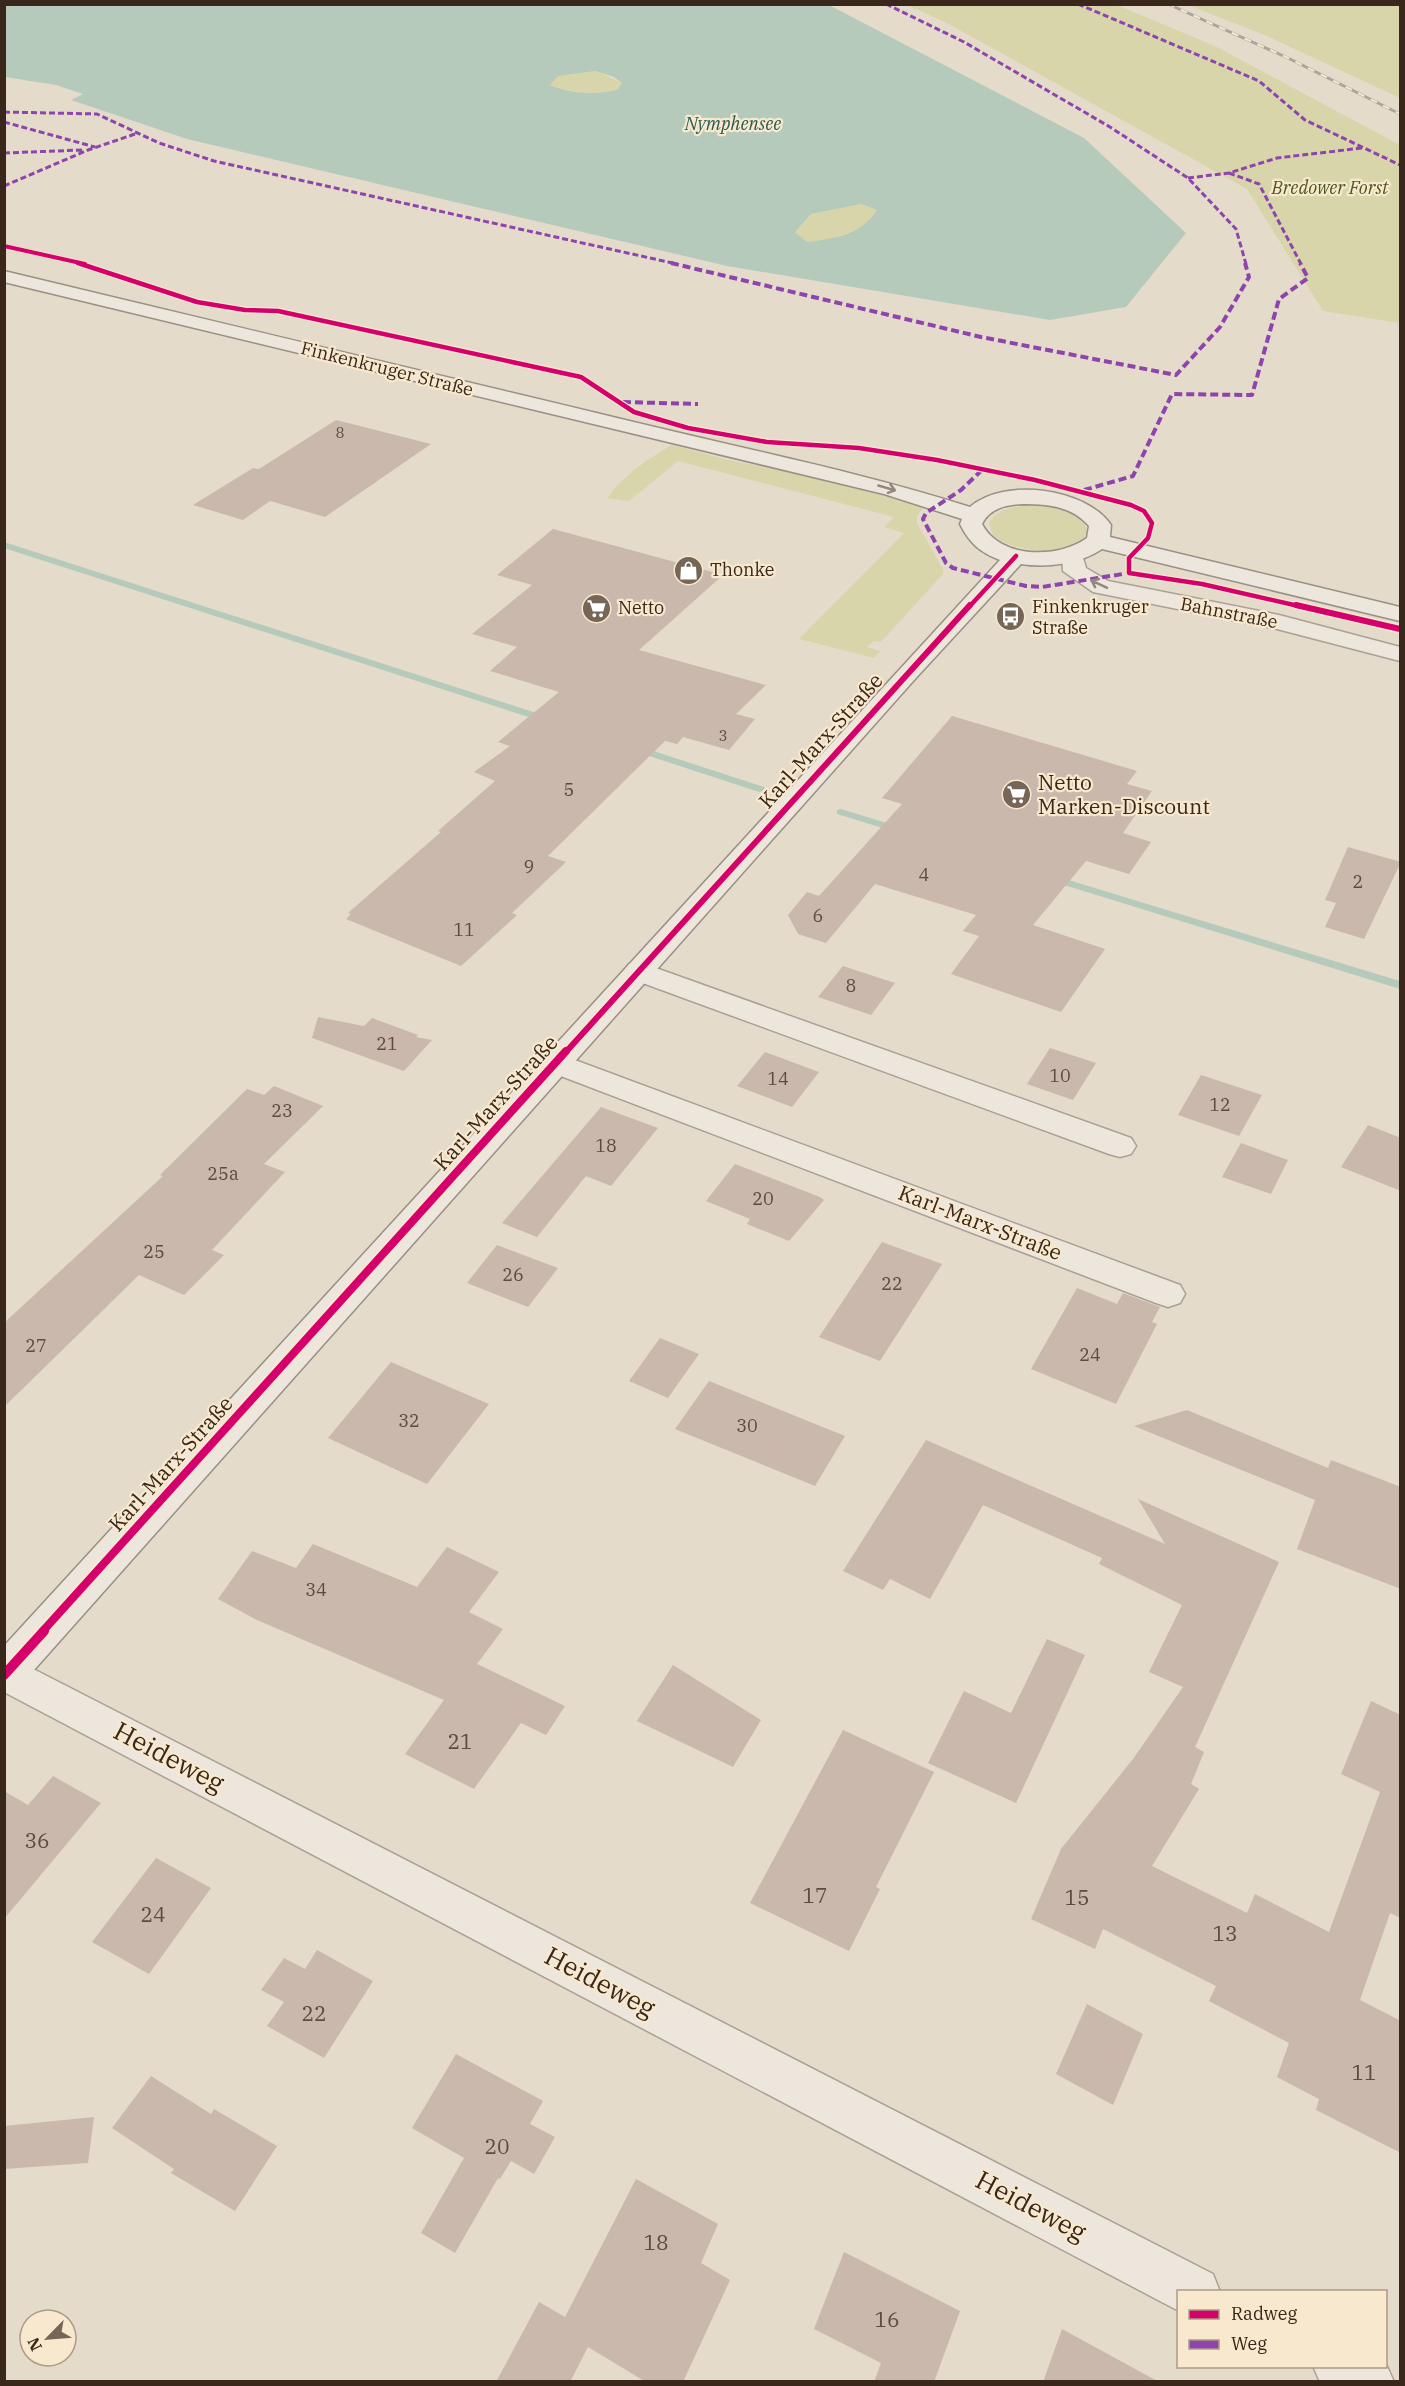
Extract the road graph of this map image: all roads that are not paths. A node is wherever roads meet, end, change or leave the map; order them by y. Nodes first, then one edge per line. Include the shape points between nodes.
1 (4, 276) edge
2 (769, 460) junction
3 (999, 501) junction
4 (974, 516) junction
5 (1098, 541) junction
6 (1016, 556) junction
7 (1072, 556) junction
8 (1401, 614) edge
9 (1401, 654) edge
10 (639, 971) junction
11 (556, 1063) junction
12 (1120, 1146) dead end
13 (1168, 1294) dead end
14 (5, 1673) edge
15 (1191, 2290) edge
16 (1341, 2368) edge
17 (1368, 2382) edge

1 - 2 street, Finkenkruger Straße
2 - 3 street, Finkenkruger Straße via 861,465
2 -> 4 street, Finkenkruger Straße via 892,489
3 - 4 street via 983,507
3 - 5 street via 1035,497 1075,505 1101,525
4 - 6 street via 971,524 979,540
5 - 7 street
5 - 8 street
6 - 7 street
6 - 10 street, Karl-Marx-Straße
9 -> 7 street, Bahnstraße via 1279,622 1101,587 1075,571
10 - 11 street, Karl-Marx-Straße
10 - 12 street
11 - 13 street, Karl-Marx-Straße
11 - 14 street, Karl-Marx-Straße
14 - 15 street, Heideweg
16 - 17 street

